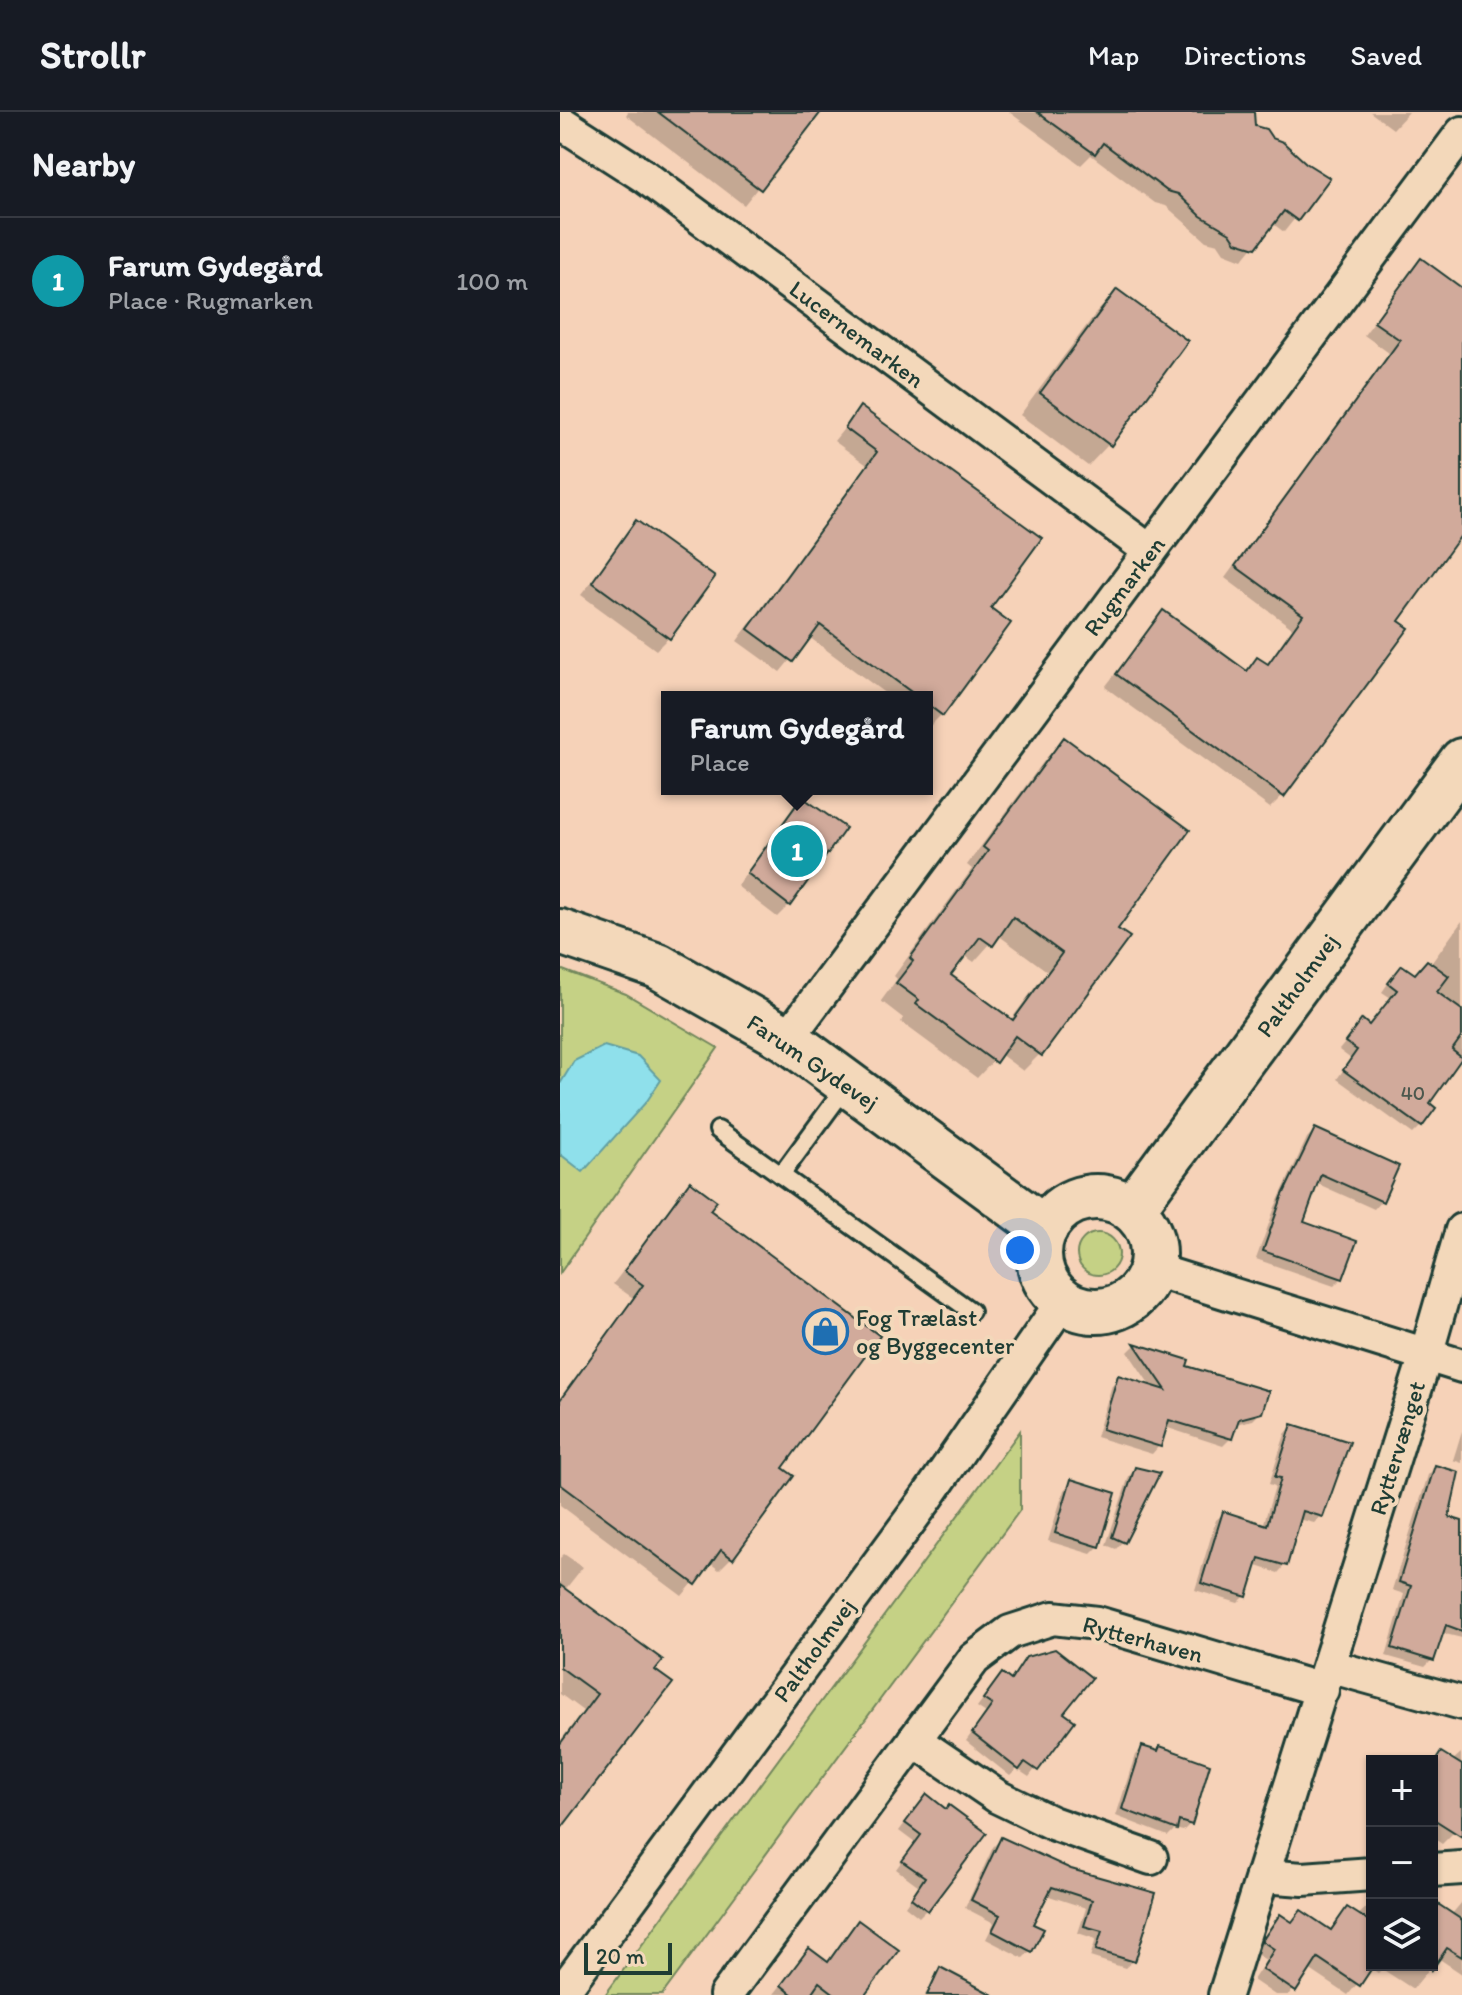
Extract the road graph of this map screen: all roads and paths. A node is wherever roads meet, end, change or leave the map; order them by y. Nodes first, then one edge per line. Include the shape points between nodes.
1 (563, 122) edge
2 (1462, 133) edge
3 (1150, 551) junction
4 (1462, 761) edge
5 (560, 932) edge
6 (787, 1039) junction
7 (848, 1083) junction
8 (718, 1130) dead end
9 (781, 1175) junction
10 (1132, 1209) junction
11 (1045, 1229) junction
12 (1462, 1230) edge
13 (1151, 1269) junction
14 (1063, 1301) junction
15 (971, 1311) dead end
16 (1426, 1355) junction
17 (1462, 1366) edge
18 (1326, 1678) junction
19 (1462, 1703) edge
20 (914, 1740) junction
21 (1151, 1858) dead end
22 (1462, 1868) edge
23 (1438, 1870) edge
24 (1366, 1874) edge
25 (1262, 1876) junction
26 (731, 1993) edge
27 (560, 1995) edge
28 (1225, 1995) edge

1 - 3 street, Lucernemarken via 644,176
2 - 3 street, Rugmarken
3 - 6 street, Rugmarken
4 - 10 street, Paltholmvej
5 - 6 street, Farum Gydevej via 658,966
6 - 7 street, Farum Gydevej
7 - 9 lane
7 - 11 street, Farum Gydevej
8 - 9 lane
9 - 15 lane
10 - 11 street via 1114,1200 1081,1199 1067,1205
10 - 13 street via 1153,1244
11 - 14 street via 1039,1254 1043,1274
12 - 16 street, Ryttervænget
13 - 14 street via 1140,1291 1121,1306 1085,1310
13 - 16 street
14 - 27 street, Paltholmvej via 916,1512
16 - 17 street
16 - 18 street, Ryttervænget
18 - 19 street
18 - 20 street, Rytterhaven via 1097,1623 1053,1618 1010,1632 974,1659
18 - 25 street, Ryttervænget
20 - 21 street via 998,1797 1052,1823
20 - 26 street, Rytterhaven
22 - 23 street
24 - 25 street
25 - 28 street, Ryttervænget

